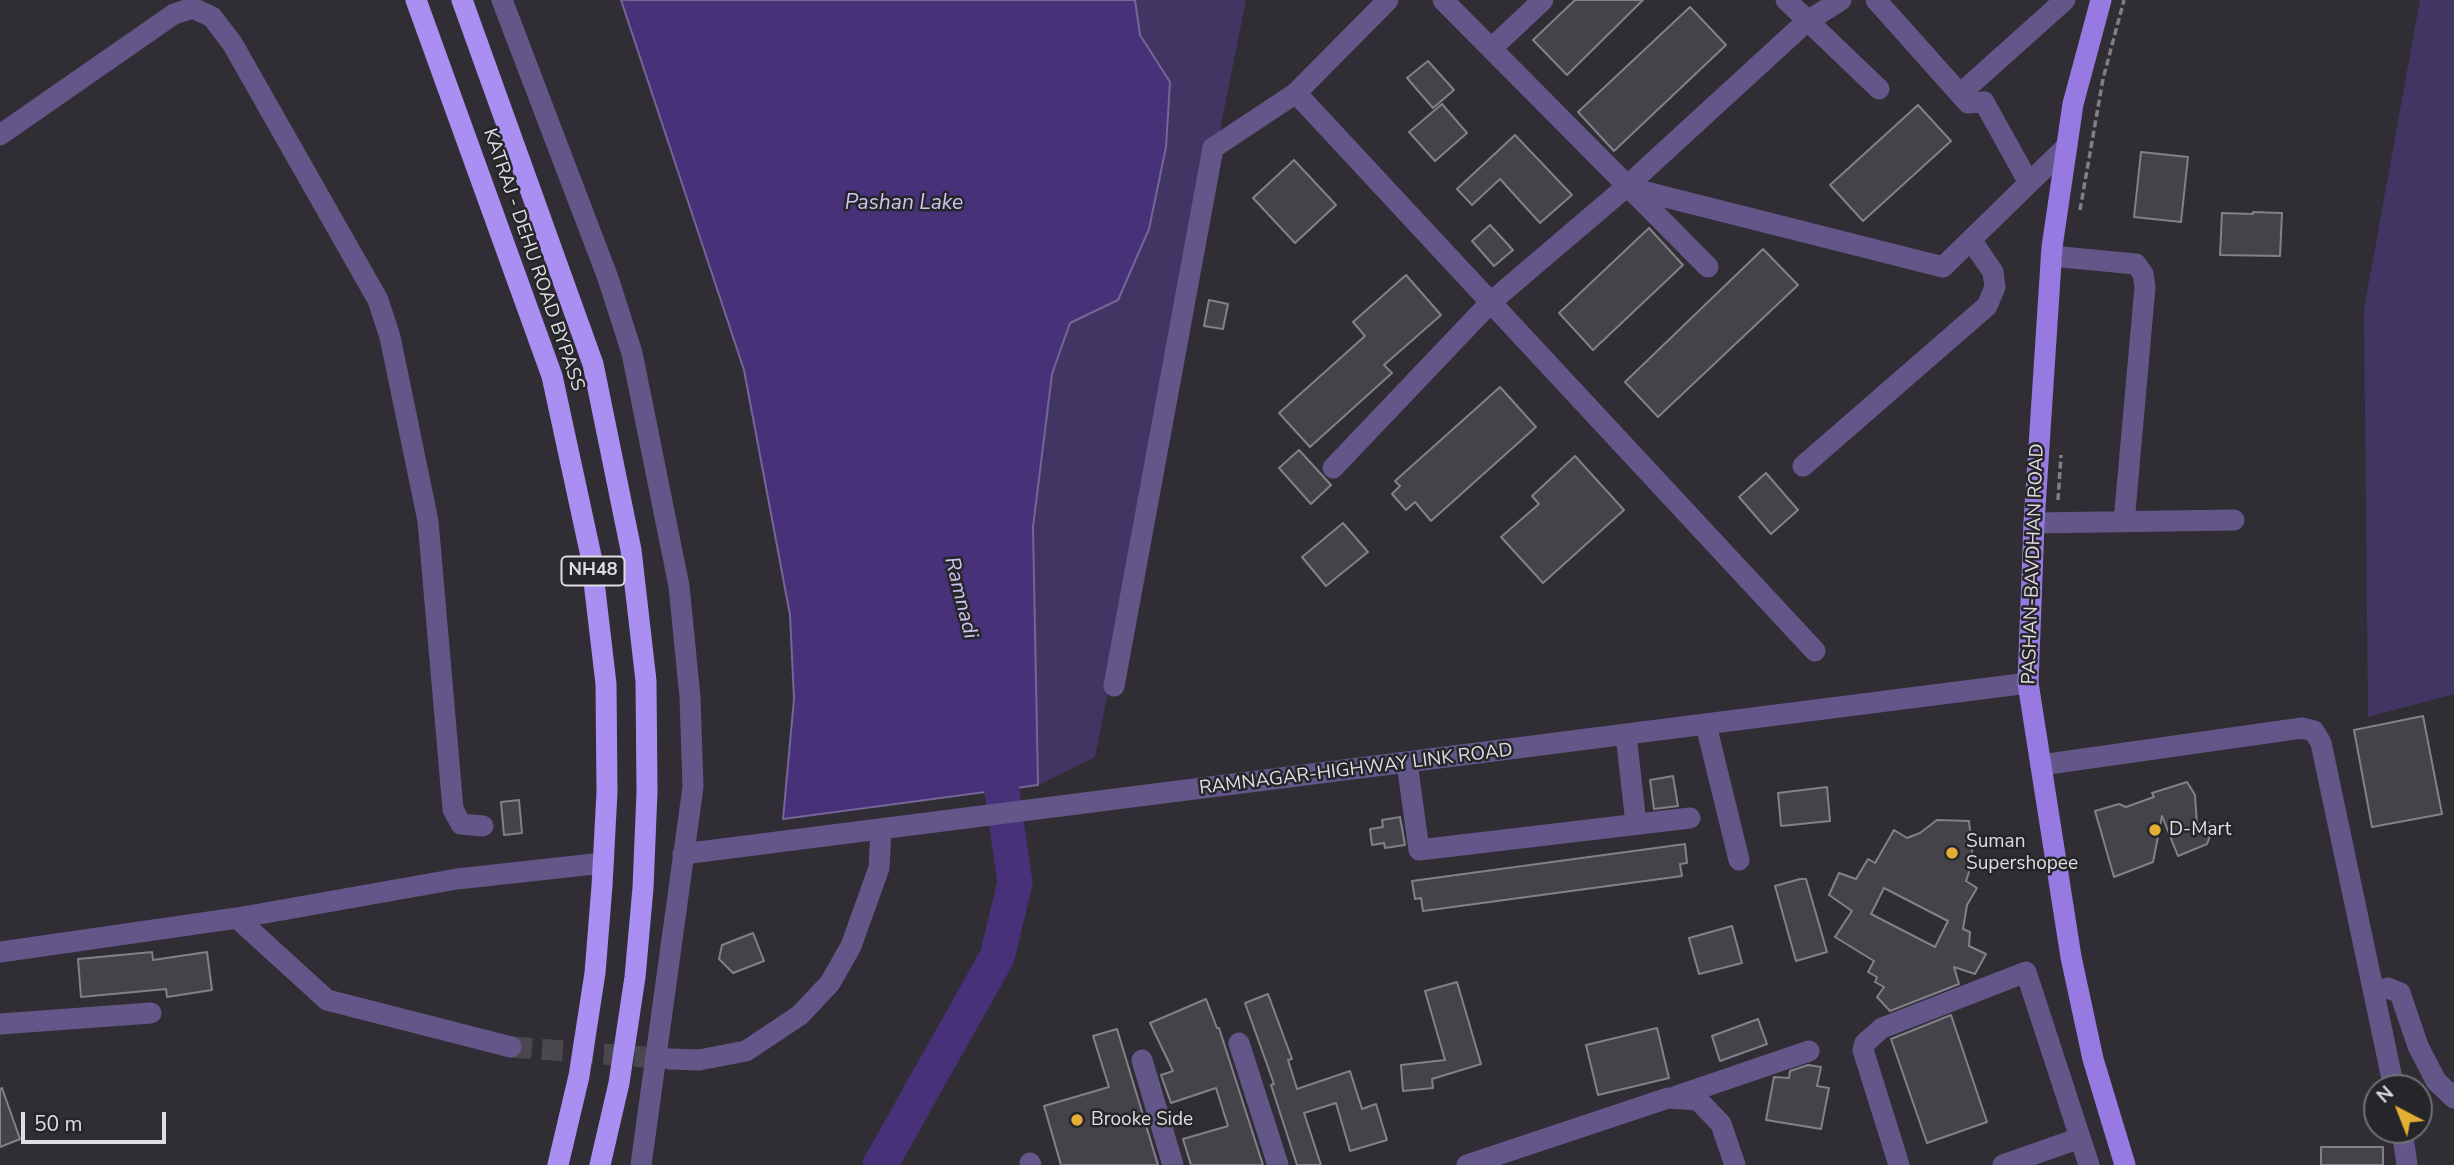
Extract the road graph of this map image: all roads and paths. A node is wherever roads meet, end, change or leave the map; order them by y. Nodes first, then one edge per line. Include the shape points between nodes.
1 (416, 0) edge
2 (462, 0) edge
3 (502, 0) edge
4 (1388, 0) edge
5 (1443, 0) edge
6 (1543, 0) edge
7 (1786, 0) edge
8 (1841, 0) edge
9 (1876, 0) edge
10 (2065, 0) edge
11 (2101, 0) edge
12 (1806, 22) junction
13 (1493, 47) junction
14 (1880, 89) dead end
15 (1296, 93) junction
16 (1960, 94) junction
17 (0, 135) edge
18 (2067, 146) junction
19 (2029, 183) junction
20 (1626, 187) junction
21 (1971, 240) junction
22 (2051, 256) junction
23 (1708, 267) dead end
24 (1491, 302) junction
25 (1803, 466) dead end
26 (1333, 468) dead end
27 (2234, 520) dead end
28 (2124, 522) junction
29 (2034, 523) junction
30 (1815, 651) dead end
31 (2028, 684) junction
32 (1114, 686) dead end
33 (1706, 725) junction
34 (1626, 735) junction
35 (1407, 763) junction
36 (2041, 765) junction
37 (1690, 818) dead end
38 (1636, 824) junction
39 (483, 826) dead end
40 (881, 830) junction
41 (683, 854) junction
42 (1739, 860) dead end
43 (604, 863) junction
44 (237, 918) junction
45 (0, 953) edge
46 (2374, 992) junction
47 (151, 1013) dead end
48 (0, 1024) edge
49 (1239, 1043) dead end
50 (511, 1047) tunnel mouth
51 (1810, 1051) dead end
52 (671, 1059) tunnel mouth
53 (1142, 1060) dead end
54 (2391, 1074) edge
55 (1668, 1098) junction
56 (2454, 1098) edge
57 (2080, 1138) junction
58 (2404, 1144) edge
59 (558, 1165) edge
60 (600, 1165) edge
61 (641, 1165) edge
62 (1173, 1165) edge
63 (1278, 1165) edge
64 (1467, 1165) edge
65 (1735, 1165) edge
66 (1899, 1165) edge
67 (2003, 1165) edge
68 (2089, 1165) edge
69 (2125, 1165) edge
70 (2407, 1165) edge

1 - 43 highway, KATRAJ - DEHU ROAD BYPASS / NH48 via 529,306 564,427 591,556 606,684
2 - 60 highway, KATRAJ - DEHU ROAD BYPASS / NH48 via 593,364 631,550 646,681 643,888 623,1057
3 - 41 street via 608,278 645,407 679,586 690,697 693,787
4 - 15 street
5 - 13 street
6 - 13 street
7 - 12 street
8 - 12 street
9 - 16 street
10 - 16 street
11 - 18 main road, PASHAN-BAVDHAN ROAD via 2073,104
12 - 14 street
12 - 20 street
13 - 20 street
15 - 24 street
15 - 32 street via 1213,148
16 - 19 street via 1968,103 1984,102
17 - 39 street via 174,14 194,8 203,12 232,43 378,300 390,337 428,521 453,809 461,824
18 - 19 street
18 - 22 main road, PASHAN-BAVDHAN ROAD
19 - 21 street
20 - 21 street via 1943,267
20 - 23 street
20 - 24 street
21 - 25 street via 1993,271 1995,287 1987,306
22 - 28 street via 2136,264 2143,274
22 - 29 main road, PASHAN-BAVDHAN ROAD
24 - 26 street
24 - 30 street
27 - 28 street
28 - 29 street
29 - 31 main road, PASHAN-BAVDHAN ROAD
31 - 33 street, RAMNAGAR-HIGHWAY LINK ROAD
31 - 36 main road, PASHAN-BAVDHAN ROAD
33 - 34 street, RAMNAGAR-HIGHWAY LINK ROAD
33 - 42 street
34 - 35 street, RAMNAGAR-HIGHWAY LINK ROAD
34 - 38 street
35 - 38 street via 1419,850
35 - 40 street, RAMNAGAR-HIGHWAY LINK ROAD
36 - 46 street via 2302,728 2314,731 2321,743
36 - 69 main road, PASHAN-BAVDHAN ROAD via 2071,957 2090,1046
37 - 38 street
40 - 41 street, RAMNAGAR-HIGHWAY LINK ROAD
40 - 52 street via 879,869 850,946 830,983 800,1015 746,1051
41 - 61 street
43 - 44 street via 457,879
43 - 59 highway, KATRAJ - DEHU ROAD BYPASS / NH48 via 595,973 579,1076
44 - 45 street
44 - 50 street via 327,1000
46 - 54 street
46 - 56 street via 2388,988 2400,993 2418,1046 2436,1080
47 - 48 street
49 - 63 street
51 - 55 street
53 - 62 street
55 - 64 street
55 - 65 street via 1698,1100 1721,1124
57 - 66 street via 2026,972 1882,1028 1865,1043 1863,1051
57 - 67 street
57 - 68 street
58 - 70 street

